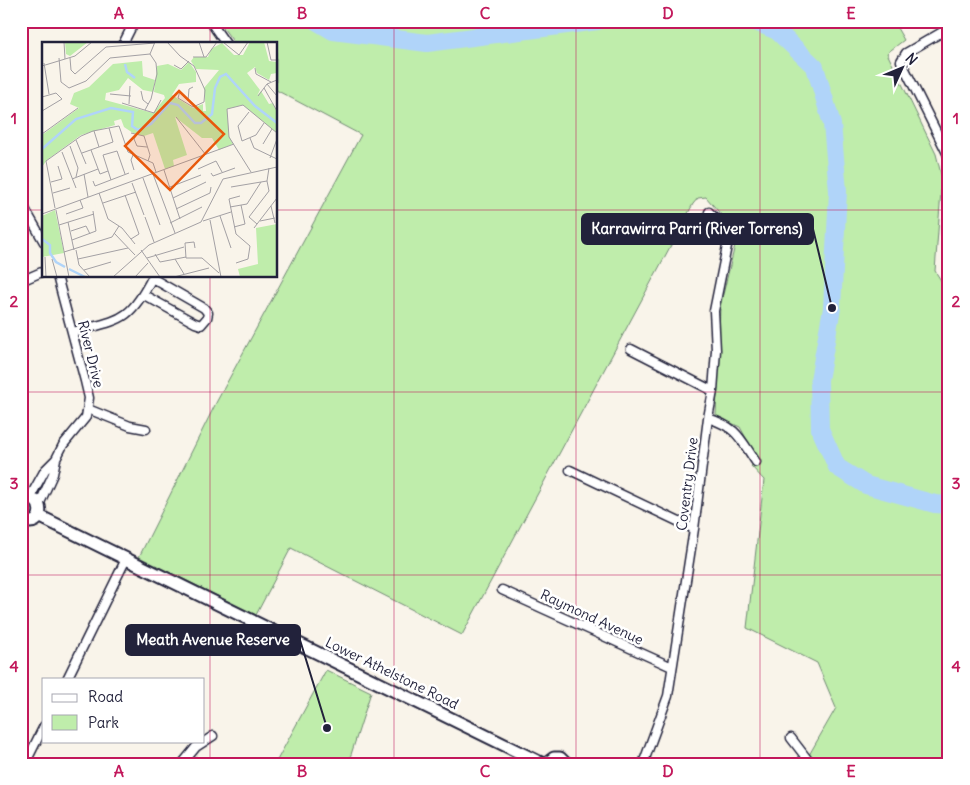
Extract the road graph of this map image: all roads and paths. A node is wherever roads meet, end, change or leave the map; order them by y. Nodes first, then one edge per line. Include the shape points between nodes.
1 (137, 21) edge
2 (210, 21) edge
3 (949, 28) edge
4 (124, 42) edge
5 (225, 42) edge
6 (949, 157) edge
7 (21, 202) edge
8 (709, 212) dead end
9 (42, 239) edge
10 (949, 260) edge
11 (949, 271) edge
12 (42, 272) edge
13 (59, 278) edge
14 (152, 278) edge
15 (155, 278) edge
16 (21, 281) edge
17 (144, 295) junction
18 (73, 332) junction
19 (631, 349) dead end
20 (713, 391) junction
21 (88, 409) junction
22 (708, 418) junction
23 (146, 429) dead end
24 (56, 459) junction
25 (756, 462) dead end
26 (570, 470) dead end
27 (25, 501) edge
28 (39, 511) junction
29 (21, 519) edge
30 (694, 529) junction
31 (126, 559) junction
32 (502, 590) dead end
33 (672, 668) junction
34 (67, 678) edge
35 (42, 730) edge
36 (213, 736) dead end
37 (791, 738) dead end
38 (205, 741) edge
39 (204, 742) edge
40 (27, 763) edge
41 (182, 764) edge
42 (544, 764) edge
43 (566, 764) edge
44 (643, 764) edge
45 (811, 764) edge

1 - 4 street
2 - 5 street
3 - 6 street via 906,53 902,60
7 - 9 street
8 - 20 street, Coventry Drive via 729,236 714,311
10 - 11 street
12 - 16 street
13 - 18 street, River Drive
14 - 17 street
15 - 17 street via 204,308 207,318 201,324 195,323
17 - 18 street via 119,319
18 - 21 street, River Drive via 89,398
19 - 20 street
20 - 22 street, Coventry Drive
21 - 23 street
21 - 24 street, River Drive via 86,417
22 - 25 street via 731,427
22 - 30 street, Coventry Drive
24 - 27 street, River Drive
24 - 28 street, River Drive
26 - 30 street
27 - 28 street, Lower Athelstone Road via 34,500
28 - 29 street via 33,522
28 - 31 street, Lower Athelstone Road
30 - 33 street, Coventry Drive
31 - 34 street
31 - 42 street, Lower Athelstone Road
32 - 33 street, Raymond Avenue
33 - 44 street, Coventry Drive via 668,696
35 - 40 street
36 - 38 street
37 - 45 street
39 - 41 street
42 - 43 street via 554,758 560,758

